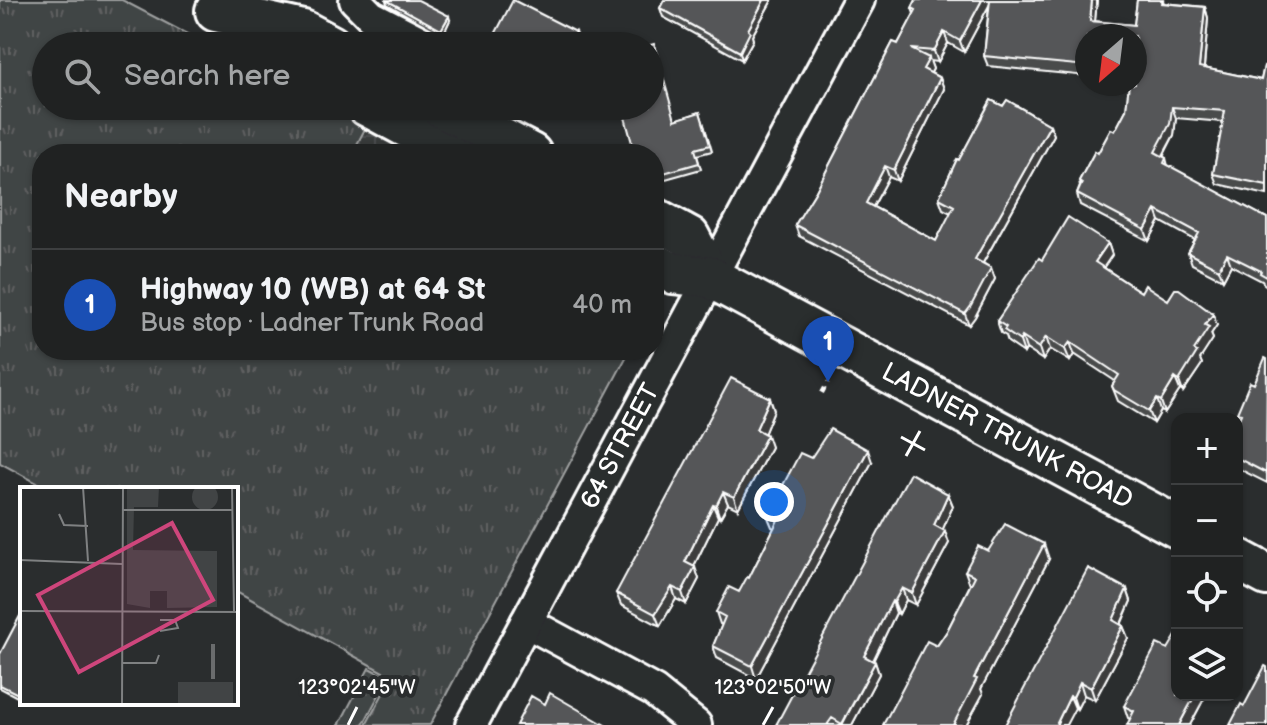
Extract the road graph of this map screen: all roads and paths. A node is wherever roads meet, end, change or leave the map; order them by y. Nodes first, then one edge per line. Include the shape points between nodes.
1 (859, 0) edge
2 (358, 2) edge
3 (206, 6) edge
4 (243, 32) edge
5 (305, 32) edge
6 (402, 32) edge
7 (394, 120) edge
8 (466, 120) edge
9 (438, 144) edge
10 (512, 144) edge
11 (664, 223) edge
12 (664, 269) edge
13 (710, 277) junction
14 (828, 382) dead end
15 (822, 393) dead end
16 (1171, 524) edge
17 (1243, 562) edge
18 (1267, 575) edge
19 (526, 622) junction
20 (471, 725) edge
21 (696, 725) edge

1 - 13 street, 64 STREET
2 - 6 street via 371,16
3 - 4 main road
3 - 5 main road
7 - 9 main road
8 - 10 main road
11 - 13 main road via 689,237
12 - 13 main road, LADNER TRUNK ROAD
13 - 16 main road, LADNER TRUNK ROAD
13 - 19 street, 64 STREET
14 - 15 path
17 - 18 main road
19 - 20 street, 64 STREET
19 - 21 street via 654,691

